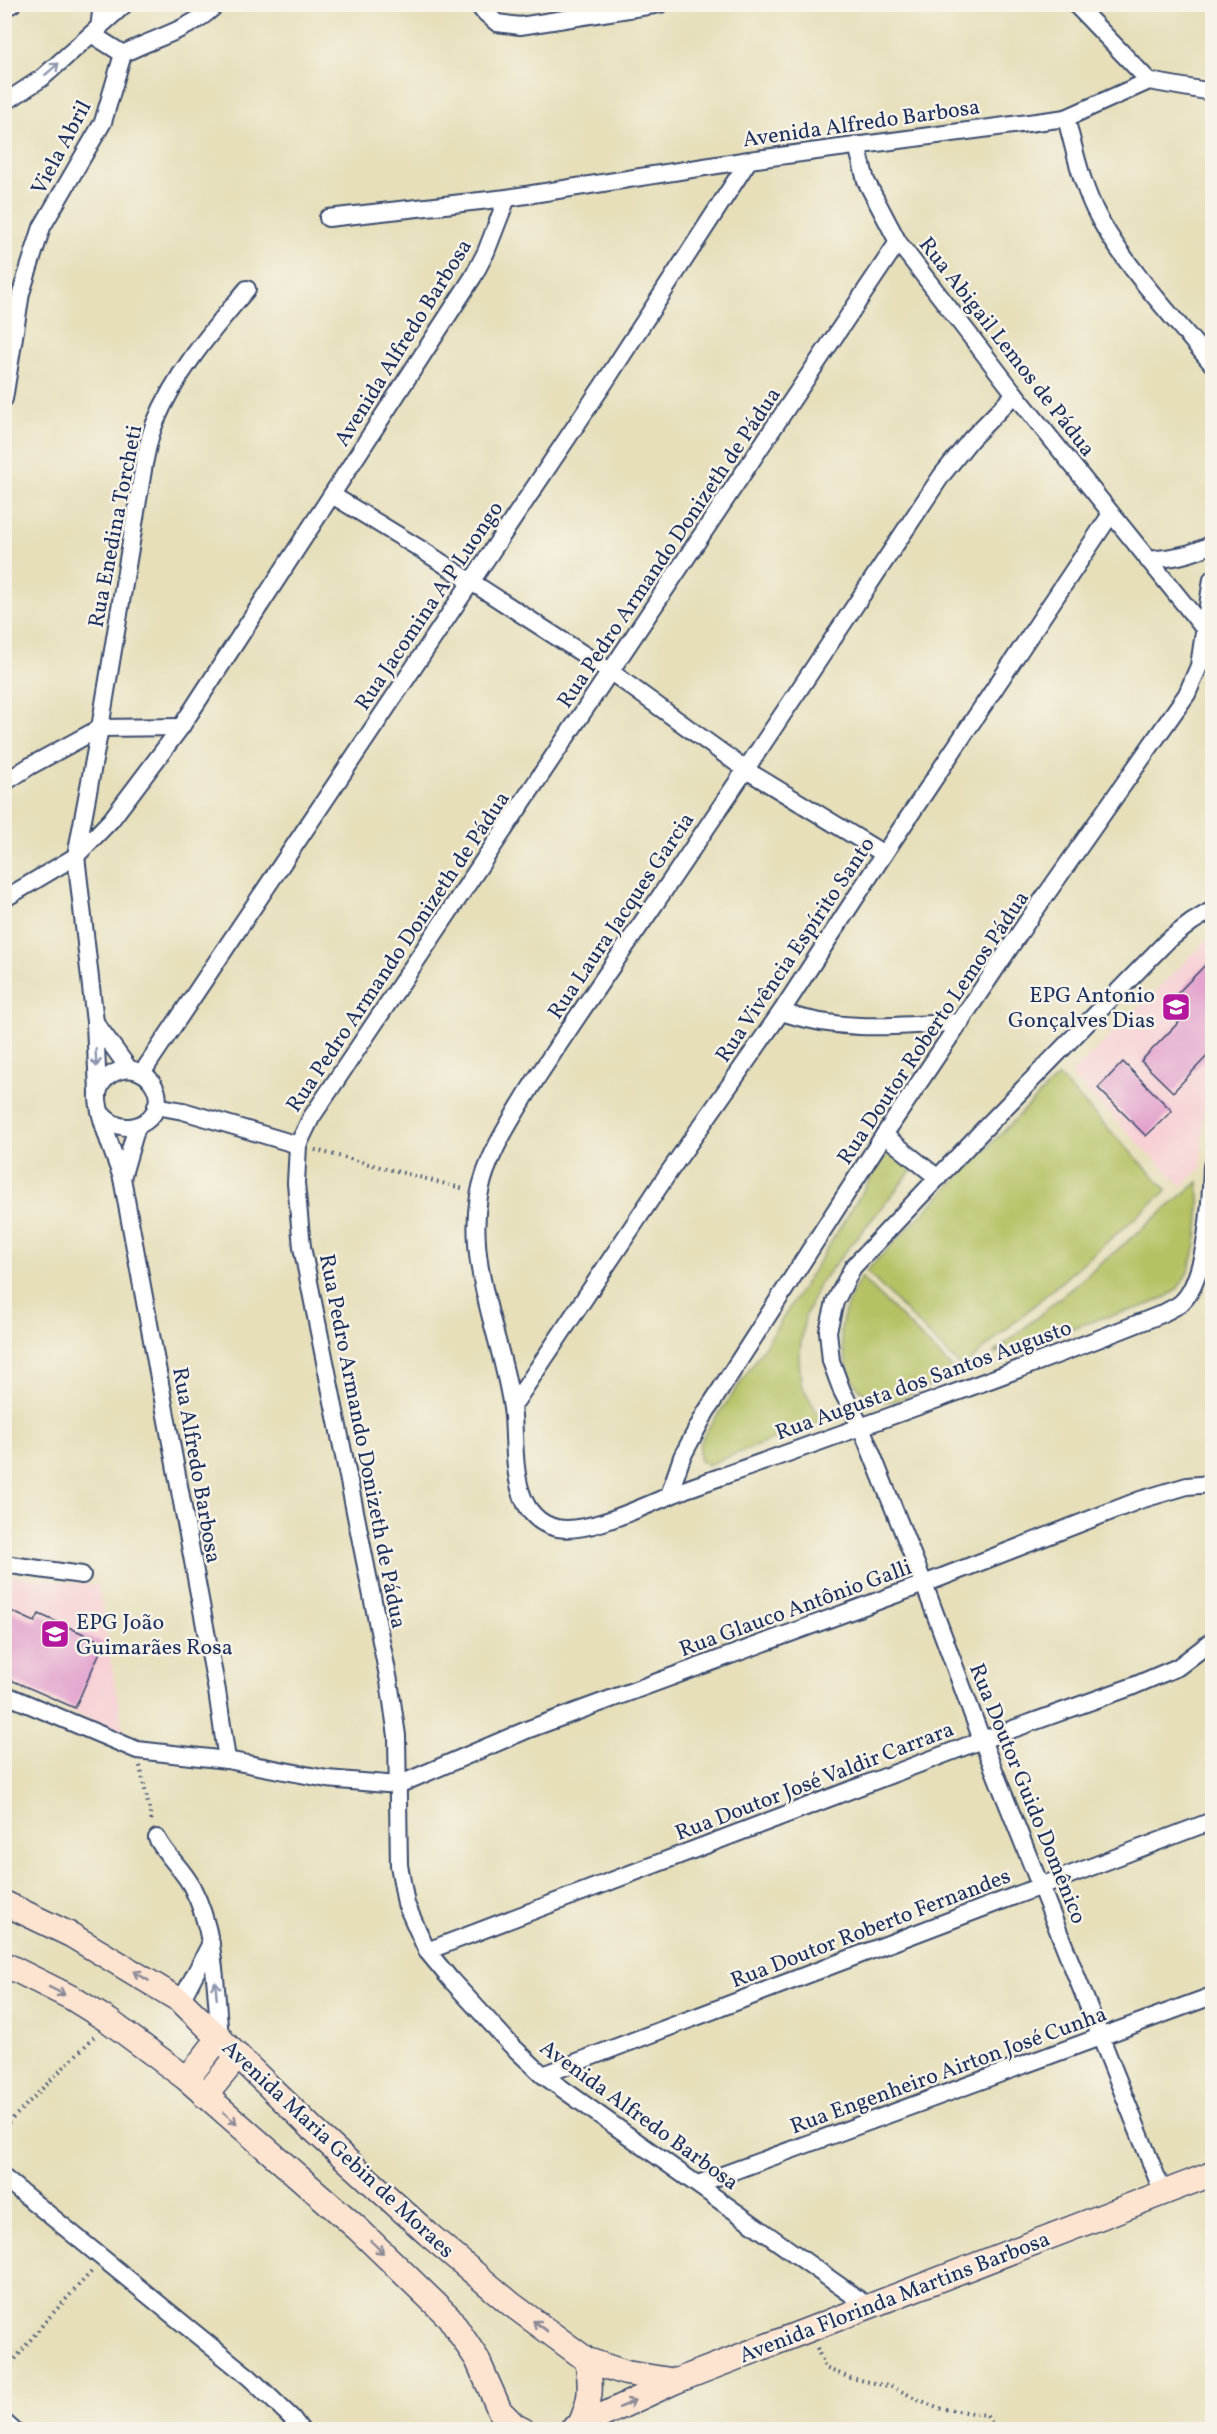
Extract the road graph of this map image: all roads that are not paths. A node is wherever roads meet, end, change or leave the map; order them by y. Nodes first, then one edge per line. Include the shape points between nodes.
1 (12, 4) edge
2 (102, 4) edge
3 (125, 4) edge
4 (217, 4) edge
5 (660, 4) edge
6 (1075, 4) edge
7 (482, 7) edge
8 (4, 8) edge
9 (96, 32) junction
10 (123, 54) junction
11 (1149, 81) junction
12 (1212, 92) edge
13 (4, 103) edge
14 (1066, 118) junction
15 (857, 145) junction
16 (749, 160) junction
17 (507, 198) junction
18 (328, 218) dead end
19 (898, 242) junction
20 (247, 289) dead end
21 (1212, 364) edge
22 (1015, 394) junction
23 (4, 399) edge
24 (332, 495) junction
25 (1111, 514) junction
26 (1212, 544) edge
27 (1148, 560) junction
28 (1212, 579) edge
29 (471, 582) junction
30 (1206, 631) junction
31 (611, 672) junction
32 (181, 727) junction
33 (100, 728) junction
34 (746, 770) junction
35 (4, 783) edge
36 (884, 854) junction
37 (76, 856) junction
38 (4, 900) edge
39 (1212, 910) edge
40 (781, 1012) junction
41 (95, 1022) junction
42 (961, 1022) junction
43 (135, 1071) junction
44 (98, 1094) junction
45 (156, 1106) junction
46 (101, 1113) junction
47 (138, 1126) junction
48 (884, 1135) junction
49 (298, 1145) junction
50 (1212, 1166) edge
51 (122, 1178) junction
52 (938, 1179) junction
53 (512, 1407) junction
54 (861, 1427) junction
55 (1212, 1484) edge
56 (669, 1495) junction
57 (544, 1524) joint
58 (4, 1564) edge
59 (82, 1575) dead end
60 (924, 1584) junction
61 (1212, 1641) edge
62 (4, 1694) edge
63 (982, 1740) junction
64 (227, 1760) junction
65 (398, 1785) junction
66 (1212, 1821) edge
67 (157, 1838) road end
68 (1041, 1886) junction
69 (4, 1903) edge
70 (211, 1942) junction
71 (427, 1951) junction
72 (4, 1964) edge
73 (1212, 1996) edge
74 (181, 2001) junction
75 (220, 2037) junction
76 (1103, 2037) junction
77 (238, 2056) junction
78 (543, 2075) junction
79 (187, 2079) junction
80 (205, 2096) junction
81 (1212, 2174) edge
82 (4, 2178) edge
83 (698, 2184) junction
84 (1163, 2193) junction
85 (868, 2306) junction
86 (588, 2360) junction
87 (676, 2381) junction
88 (502, 2420) edge
89 (4, 2422) edge
90 (576, 2429) edge
91 (13, 2430) edge
92 (301, 2430) edge
93 (523, 2430) edge

1 - 8 street
2 - 9 street
3 - 9 street
4 - 10 street via 192,25
5 - 7 street via 520,26 497,23
6 - 11 street
9 - 10 street
13 -> 9 street via 42,78
10 - 23 street, Viela Abril via 103,122 42,227 21,293
11 - 12 street
11 - 14 street, Avenida Alfredo Barbosa
14 - 15 street, Avenida Alfredo Barbosa
14 - 21 street via 1083,183 1099,218 1122,255
15 - 16 street, Avenida Alfredo Barbosa
15 - 19 street, Rua Abigail Lemos de Pádua via 866,181
16 - 17 street, Avenida Alfredo Barbosa
16 - 29 street, Rua Jacomina A P Luongo
17 - 18 street
17 - 24 street, Avenida Alfredo Barbosa via 473,277
19 - 22 street, Rua Abigail Lemos de Pádua
19 - 31 street, Rua Pedro Armando Donizeth de Pádua
20 - 33 street, Rua Enedina Torcheti via 191,356 154,425 144,464
22 - 25 street, Rua Abigail Lemos de Pádua
22 - 34 street, Rua Laura Jacques Garcia via 942,475
24 - 29 street
24 - 32 street, Avenida Alfredo Barbosa
25 - 27 street, Rua Abigail Lemos de Pádua
25 - 36 street, Rua Vivência Espírito Santo
26 - 27 street via 1200,551
27 - 30 street, Rua Abigail Lemos de Pádua
28 - 30 street, Rua Doutor Roberto Lemos Pádua
29 - 31 street
29 - 43 street, Rua Jacomina A P Luongo
30 - 42 street, Rua Doutor Roberto Lemos Pádua via 1199,666 1186,694
31 - 34 street
31 - 49 street, Rua Pedro Armando Donizeth de Pádua via 311,1118
32 - 33 street
32 - 37 street, Avenida Alfredo Barbosa via 111,820
33 - 35 street
33 - 37 street, Rua Enedina Torcheti
34 - 36 street
34 - 53 street, Rua Laura Jacques Garcia via 548,1060 489,1165 480,1194 479,1259
36 - 40 street, Rua Vivência Espírito Santo
37 - 38 street, Avenida Alfredo Barbosa
37 - 41 street
39 - 52 street, Rua Doutor Guido Domênico via 1167,941
40 - 42 street via 861,1028
40 - 53 street, Rua Vivência Espírito Santo
41 - 43 street
41 -> 44 street
42 - 48 street, Rua Doutor Roberto Lemos Pádua
43 - 44 street via 112,1073
43 - 45 street via 150,1079 155,1087
44 - 46 street
45 - 47 street via 146,1122
45 - 49 street
46 - 47 street via 117,1126
46 - 51 street, Rua Alfredo Barbosa
47 - 51 street, Rua Alfredo Barbosa
48 - 52 street
48 - 56 street, Rua Doutor Roberto Lemos Pádua via 706,1412 682,1457
49 - 65 street, Rua Pedro Armando Donizeth de Pádua via 296,1183 302,1247 389,1680 397,1736
50 - 54 street, Rua Augusta dos Santos Augusto via 1210,1213 1201,1260 1183,1301 1142,1322
51 - 64 street, Rua Alfredo Barbosa
52 - 54 street, Rua Doutor Guido Domênico via 853,1267 835,1302 828,1330 831,1360
53 - 57 street, Rua Laura Jacques Garcia via 520,1491 533,1517
54 - 56 street, Rua Augusta dos Santos Augusto
54 - 60 street, Rua Doutor Guido Domênico
55 - 60 street, Rua Glauco Antônio Galli via 1187,1486 1140,1500
56 - 57 street, Rua Augusta dos Santos Augusto via 592,1526 576,1529
58 - 59 street
60 - 63 street, Rua Doutor Guido Domênico
60 - 65 street, Rua Glauco Antônio Galli via 529,1729
61 - 63 street, Rua Doutor José Valdir Carrara via 1178,1667
62 - 64 street via 137,1750
63 - 68 street, Rua Doutor Guido Domênico
63 - 71 street, Rua Doutor José Valdir Carrara
64 - 65 street via 327,1779
65 - 71 street, Avenida Alfredo Barbosa via 399,1865 406,1904
66 - 68 street, Rua Doutor Roberto Fernandes
67 - 70 street via 191,1884
68 - 76 street, Rua Doutor Guido Domênico
68 - 78 street, Rua Doutor Roberto Fernandes
74 -> 69 main road, Avenida Maria Gebin de Moraes via 71,1935
70 - 74 street
75 -> 70 street
71 - 78 street, Avenida Alfredo Barbosa
72 -> 79 main road, Avenida Maria Gebin de Moraes via 110,2021
73 - 76 street, Rua Engenheiro Airton José Cunha
74 - 75 main road, Avenida Maria Gebin de Moraes
75 - 77 main road, Avenida Maria Gebin de Moraes
75 - 79 main road
76 - 83 street, Rua Engenheiro Airton José Cunha
76 - 84 street, Rua Doutor Guido Domênico
77 - 80 main road
86 -> 77 main road, Avenida Maria Gebin de Moraes via 511,2304 428,2234
78 - 83 street, Avenida Alfredo Barbosa
79 - 80 main road, Avenida Maria Gebin de Moraes
80 -> 88 main road, Avenida Maria Gebin de Moraes via 358,2229 449,2317 477,2359
81 - 84 main road, Avenida Florinda Martins Barbosa
82 - 92 street via 250,2378
83 - 85 street, Avenida Alfredo Barbosa
84 - 85 main road, Avenida Florinda Martins Barbosa
85 - 87 main road, Avenida Florinda Martins Barbosa
86 - 87 main road, Avenida Maria Gebin de Moraes via 626,2373
86 - 90 main road via 591,2396
90 -> 87 main road, Avenida Florinda Martins Barbosa
88 - 93 main road, Avenida Maria Gebin de Moraes
89 - 91 street

